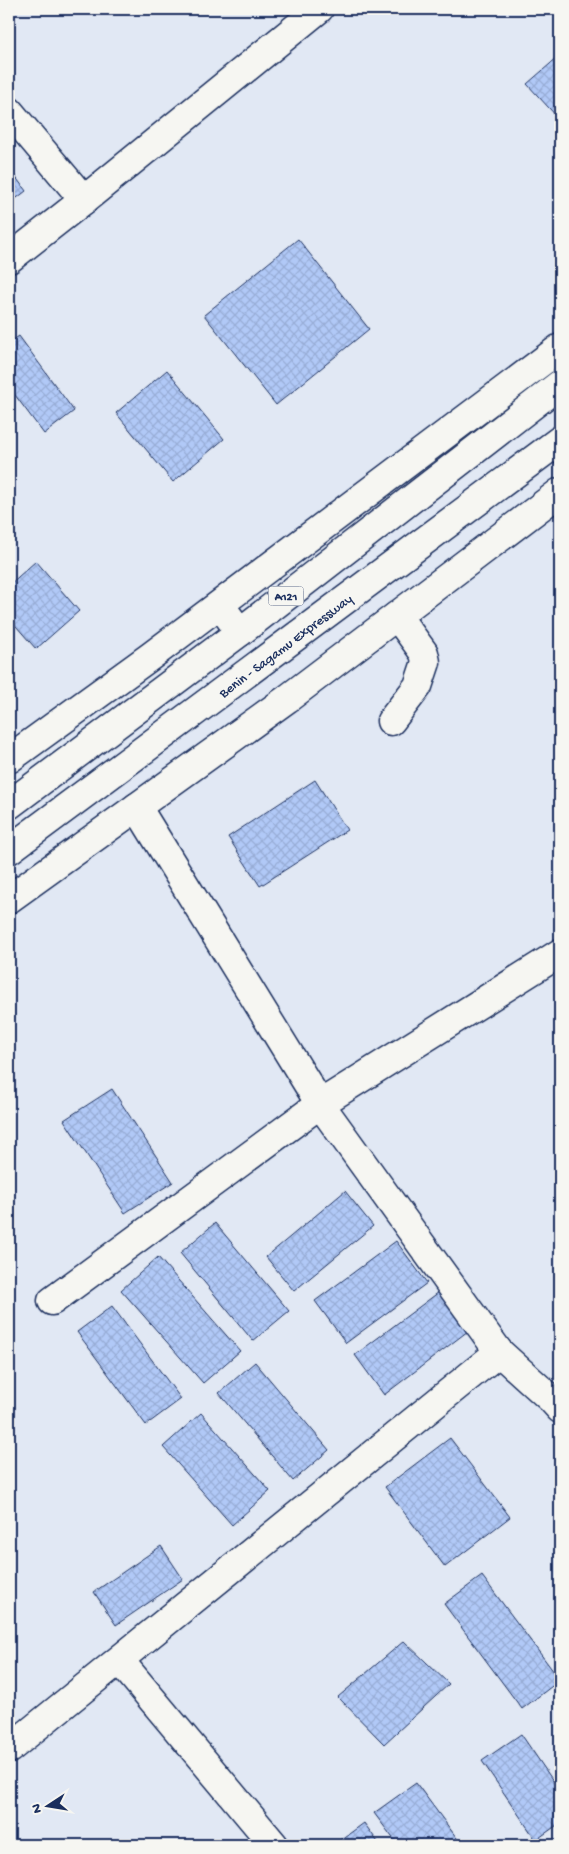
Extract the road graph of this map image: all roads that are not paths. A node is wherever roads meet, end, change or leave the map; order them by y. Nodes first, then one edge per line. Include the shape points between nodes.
1 (319, 9) edge
2 (9, 111) edge
3 (84, 200) junction
4 (9, 259) edge
5 (560, 348) edge
6 (560, 384) edge
7 (560, 440) edge
8 (560, 492) edge
9 (220, 605) junction
10 (397, 616) junction
11 (240, 632) junction
12 (391, 721) dead end
13 (9, 759) edge
14 (9, 804) edge
15 (137, 807) junction
16 (9, 850) edge
17 (9, 899) edge
18 (560, 954) edge
19 (320, 1104) junction
20 (52, 1301) dead end
21 (500, 1352) junction
22 (557, 1400) edge
23 (120, 1661) junction
24 (9, 1749) edge
25 (274, 1845) edge

1 - 3 main road
2 - 3 main road
3 - 4 main road
5 - 9 main road
6 - 11 main road, A121
7 - 16 main road, Benin - Sagamu Expressway / A121
8 - 10 main road
9 - 11 main road
9 - 13 main road
10 - 12 main road via 424,653 426,662 418,686
10 - 15 main road
11 - 14 main road, A121
15 - 17 main road
15 - 19 main road
18 - 19 main road
19 - 20 main road
19 - 21 main road
21 - 22 main road
21 - 23 main road
23 - 24 main road
23 - 25 main road

